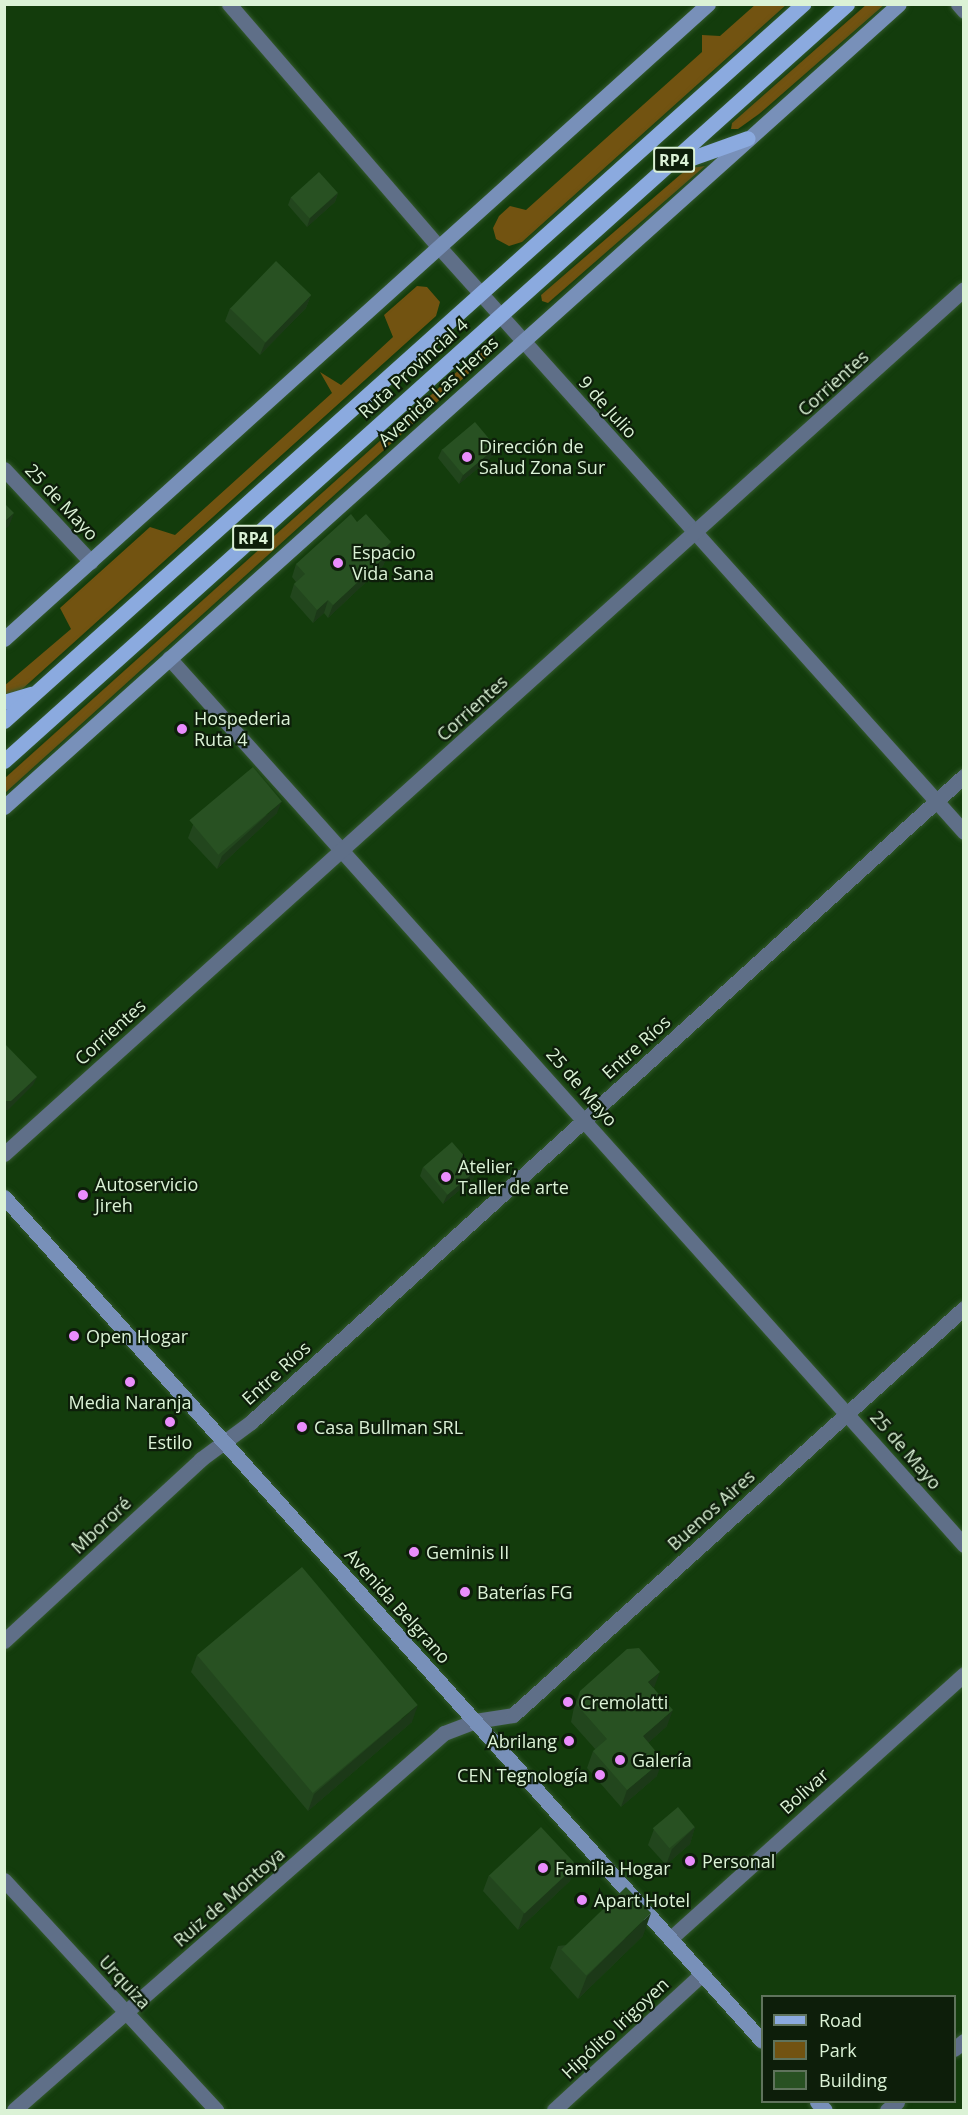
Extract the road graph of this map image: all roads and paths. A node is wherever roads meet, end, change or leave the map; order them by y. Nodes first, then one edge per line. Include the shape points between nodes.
1 (229, 4) edge
2 (708, 4) edge
3 (803, 4) edge
4 (847, 4) edge
5 (899, 4) edge
6 (958, 4) edge
7 (963, 11) edge
8 (748, 138) junction
9 (666, 167) junction
10 (439, 247) junction
11 (963, 289) edge
12 (481, 294) junction
13 (500, 316) junction
14 (523, 341) junction
15 (4, 469) edge
16 (695, 534) junction
17 (91, 562) junction
18 (4, 639) edge
19 (169, 658) junction
20 (37, 692) junction
21 (4, 702) edge
22 (4, 721) edge
23 (4, 761) edge
24 (963, 776) edge
25 (937, 800) junction
26 (4, 807) edge
27 (963, 832) edge
28 (343, 849) junction
29 (586, 1121) junction
30 (4, 1154) edge
31 (4, 1197) edge
32 (963, 1308) edge
33 (847, 1414) junction
34 (224, 1439) junction
35 (963, 1545) edge
36 (4, 1641) edge
37 (963, 1674) edge
38 (475, 1721) junction
39 (4, 1880) edge
40 (671, 1938) junction
41 (702, 1974) junction
42 (127, 2013) junction
43 (761, 2040) edge
44 (14, 2110) edge
45 (216, 2110) edge
46 (554, 2110) edge

1 - 10 street, 9 de Julio
2 - 10 main road
3 - 12 main road, Ruta Provincial 4 / RP4
4 - 9 main road, Ruta Provincial 4 / RP4
5 - 8 main road, Avenida Las Heras
6 - 7 street
8 - 9 main road
8 - 14 main road, Avenida Las Heras
9 - 13 main road, Ruta Provincial 4 / RP4
10 - 12 street, 9 de Julio
10 - 17 main road
11 - 16 street, Corrientes
12 - 13 street, 9 de Julio
12 - 20 main road, Ruta Provincial 4 / RP4
13 - 14 street, 9 de Julio
13 - 23 main road, Ruta Provincial 4 / RP4
14 - 16 street, 9 de Julio
14 - 19 main road, Avenida Las Heras
15 - 17 street, 25 de Mayo
16 - 25 street, 9 de Julio
16 - 28 street, Corrientes
17 - 18 main road
19 - 26 main road, Avenida Las Heras
19 - 28 street, 25 de Mayo
20 - 21 main road
20 - 22 main road, Ruta Provincial 4 / RP4
24 - 25 street, Entre Ríos
25 - 27 street, 9 de Julio
25 - 29 street, Entre Ríos
28 - 29 street, 25 de Mayo
28 - 30 street, Corrientes
29 - 33 street, 25 de Mayo
29 - 34 street, Entre Ríos via 251,1422
31 - 34 main road, Avenida Belgrano
32 - 33 street, Buenos Aires
33 - 35 street, 25 de Mayo
33 - 38 street, Buenos Aires via 513,1715
34 - 36 street, Mbororé
34 - 38 main road, Avenida Belgrano
37 - 40 street, Bolivar
38 - 40 main road, Avenida Belgrano
38 - 42 street, Ruiz de Montoya via 444,1733
39 - 42 street, Urquiza
40 - 41 main road, Avenida Belgrano
41 - 43 main road, Avenida Belgrano
41 - 46 street, Hipólito Irigoyen
42 - 44 street, Ruiz de Montoya
42 - 45 street, Urquiza

